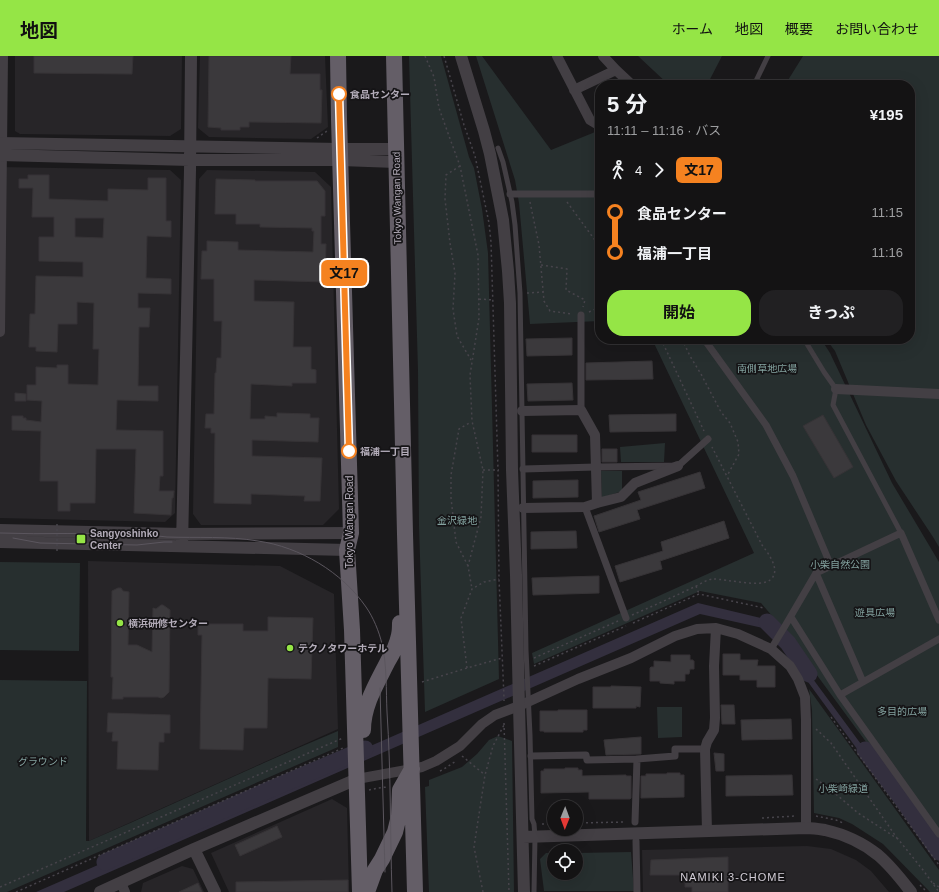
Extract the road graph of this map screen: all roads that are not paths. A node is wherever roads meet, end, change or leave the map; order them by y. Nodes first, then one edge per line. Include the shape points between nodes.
1 (3, 56) edge
2 (191, 56) edge
3 (338, 56) edge
4 (394, 56) edge
5 (461, 56) edge
6 (557, 56) edge
7 (603, 56) edge
8 (768, 56) edge
9 (616, 70) junction
10 (627, 80) edge
11 (756, 80) edge
12 (574, 90) junction
13 (595, 123) edge
14 (190, 146) junction
15 (498, 148) dead end
16 (1, 149) edge
17 (340, 155) junction
18 (396, 156) junction
19 (190, 160) junction
20 (510, 194) junction
21 (595, 194) edge
22 (581, 315) road end
23 (0, 332) edge
24 (708, 344) edge
25 (807, 344) edge
26 (836, 389) junction
27 (939, 394) edge
28 (581, 410) junction
29 (522, 411) junction
30 (708, 439) dead end
31 (678, 466) junction
32 (596, 467) junction
33 (523, 469) junction
34 (597, 503) junction
35 (585, 507) junction
36 (523, 508) junction
37 (0, 530) edge
38 (351, 533) junction
39 (901, 533) junction
40 (182, 534) junction
41 (405, 534) junction
42 (0, 542) edge
43 (182, 546) junction
44 (346, 550) junction
45 (832, 566) junction
46 (816, 574) junction
47 (791, 617) junction
48 (626, 618) dead end
49 (939, 620) edge
50 (716, 628) junction
51 (939, 639) edge
52 (773, 646) junction
53 (524, 671) junction
54 (863, 682) junction
55 (840, 695) junction
56 (524, 704) junction
57 (705, 749) junction
58 (531, 756) junction
59 (637, 759) junction
60 (412, 769) junction
61 (357, 779) junction
62 (635, 822) dead end
63 (806, 828) junction
64 (707, 831) junction
65 (939, 834) edge
66 (529, 837) junction
67 (636, 841) dead end
68 (194, 849) junction
69 (123, 887) edge
70 (100, 892) edge
71 (215, 892) edge
72 (360, 892) edge
73 (367, 892) edge
74 (415, 892) edge
75 (524, 892) edge
76 (534, 892) edge
77 (637, 892) edge
78 (911, 892) edge

1 - 16 street
2 - 14 street
3 - 17 highway, Tokyo Wangan Road
4 - 18 highway, Tokyo Wangan Road
5 - 53 street via 490,154 503,220 510,303 516,575
6 - 12 street
7 - 9 street
8 - 11 lane
9 - 10 street
9 - 12 street
12 - 13 street via 590,120
14 - 16 street
14 - 17 street
14 - 19 street
15 - 20 lane
16 - 19 street
16 - 23 street
17 - 18 street
17 - 19 street
17 - 38 highway, Tokyo Wangan Road
18 - 41 highway, Tokyo Wangan Road
19 - 40 street
20 - 21 street
20 - 29 lane via 520,293
22 - 28 street
24 - 45 street via 766,425 793,476
25 - 26 lane
26 - 27 street
26 - 39 lane via 833,405
28 - 29 street
28 - 32 street via 595,435
29 - 33 lane
30 - 31 street
31 - 32 street
31 - 34 street via 635,483 621,497
32 - 33 street
32 - 34 street
33 - 36 lane
34 - 35 street
35 - 36 street
35 - 48 street
36 - 53 lane via 526,642
37 - 40 street
38 - 40 street
38 - 44 highway, Tokyo Wangan Road
39 - 45 street
39 - 49 street
40 - 43 street
41 - 60 highway, Tokyo Wangan Road
41 - 61 highway via 401,558 399,634 396,647 366,708 363,724 363,771
42 - 43 street
43 - 44 street
44 - 61 highway, Tokyo Wangan Road via 352,630
45 - 46 street
46 - 47 street
46 - 54 street
47 - 52 street
47 - 55 street
50 - 52 street
50 - 56 street via 697,629 675,636
50 - 57 street via 714,730
51 - 54 street
52 - 63 street via 790,666 805,697
53 - 56 street
54 - 55 street
55 - 65 street
56 - 58 lane
56 - 60 street via 495,715 460,746 436,762
56 - 66 street
57 - 59 street via 675,749 675,756
57 - 64 street
58 - 59 street via 586,755 587,760
58 - 66 lane via 534,824
59 - 62 street
60 - 61 street
60 - 73 highway via 400,790 398,825
60 - 74 highway, Tokyo Wangan Road
61 - 68 street
61 - 72 highway, Tokyo Wangan Road
63 - 64 street
63 - 78 street via 825,830 867,847 889,866
64 - 66 street
66 - 75 street
66 - 76 lane
67 - 77 street
68 - 69 street
68 - 71 street
69 - 70 street

